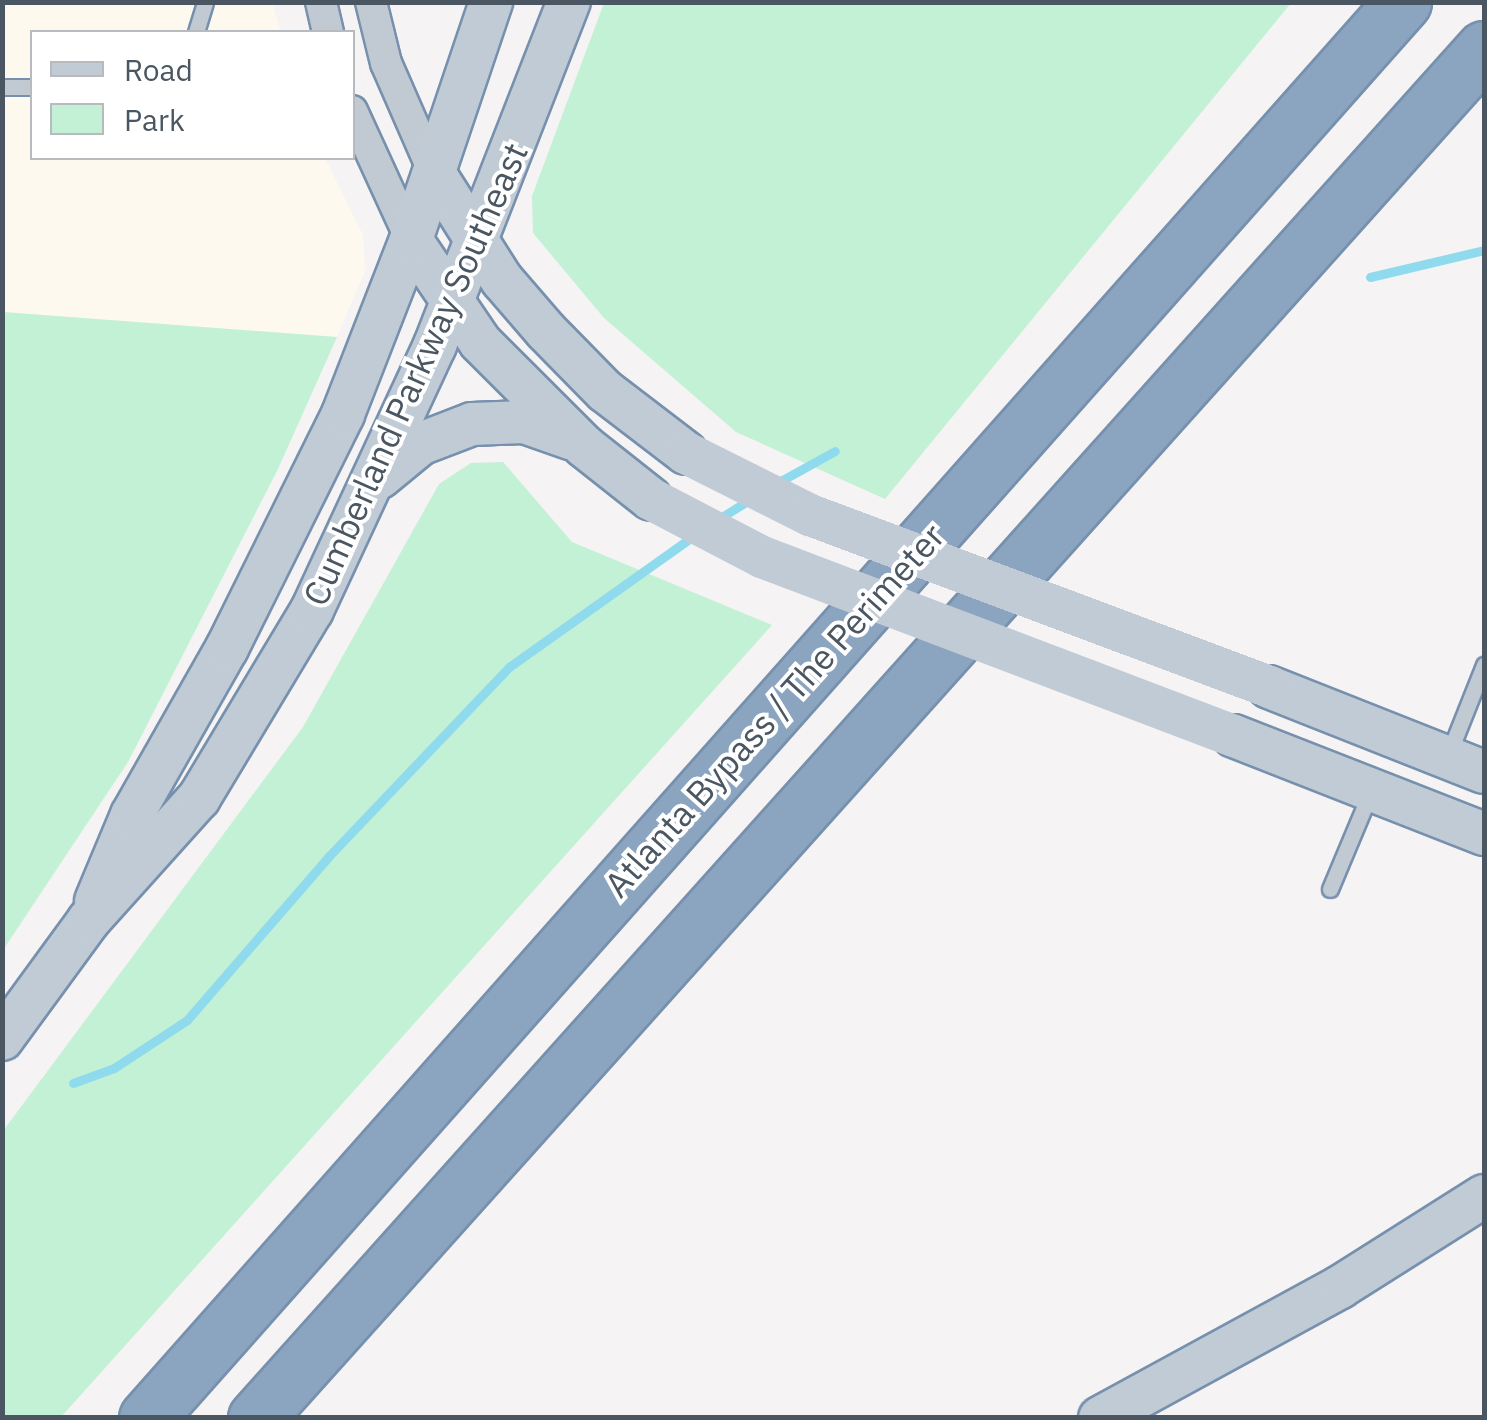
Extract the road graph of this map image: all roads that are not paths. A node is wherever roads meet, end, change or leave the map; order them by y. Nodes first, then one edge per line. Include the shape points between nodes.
1 (205, 2) edge
2 (321, 2) edge
3 (371, 2) edge
4 (491, 2) edge
5 (569, 2) edge
6 (1403, 2) edge
7 (197, 30) edge
8 (328, 30) edge
9 (1484, 48) edge
10 (2, 87) edge
11 (30, 88) edge
12 (355, 118) edge
13 (434, 173) junction
14 (411, 240) junction
15 (477, 241) junction
16 (452, 304) junction
17 (584, 446) junction
18 (376, 480) junction
19 (1484, 666) edge
20 (1466, 764) edge
21 (1372, 788) junction
22 (1484, 834) edge
23 (1330, 888) dead end
24 (88, 920) junction
25 (2, 1039) edge
26 (1484, 1196) edge
27 (147, 1418) edge
28 (256, 1418) edge
29 (1100, 1418) edge

1 - 7 lane
2 - 8 street
3 - 13 street via 386,63
4 - 13 street, Cumberland Parkway Southeast
5 - 15 street, Cumberland Parkway Southeast
6 - 27 highway, Atlanta Bypass / The Perimeter
9 - 28 highway
10 - 11 lane
12 - 14 street
13 - 14 street, Cumberland Parkway Southeast
13 - 15 street
14 - 16 street
14 - 24 street, Cumberland Parkway Southeast via 343,414 227,648 132,815
15 - 16 street, Cumberland Parkway Southeast
15 - 20 street, bridge via 502,280 574,361 686,453 810,515
16 - 17 street
16 - 18 street, Cumberland Parkway Southeast
17 - 18 street via 524,422 472,424 420,444
17 - 21 street, bridge via 652,500 787,567
18 - 24 street, Cumberland Parkway Southeast via 312,610 209,784 170,838
19 - 20 lane
21 - 22 street
21 - 23 lane
24 - 25 street, Cumberland Parkway Southeast
26 - 29 street via 1340,1287

